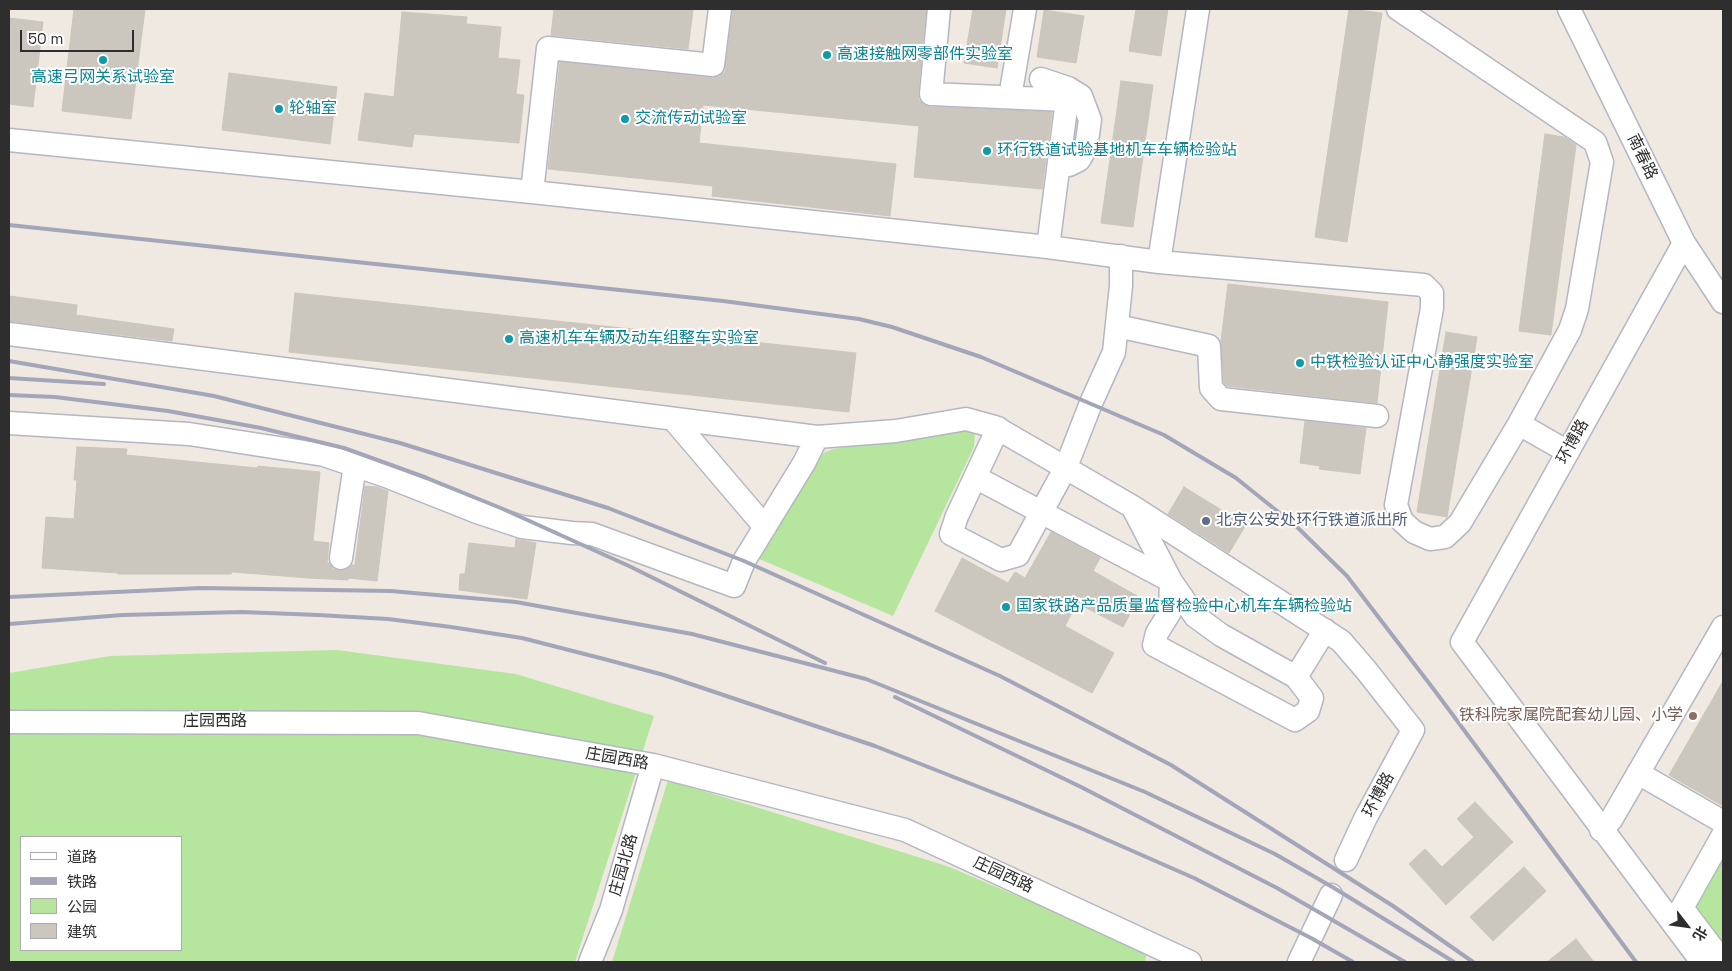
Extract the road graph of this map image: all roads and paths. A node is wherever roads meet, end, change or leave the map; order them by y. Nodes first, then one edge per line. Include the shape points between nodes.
1 (720, 9) edge
2 (939, 9) edge
3 (1025, 9) edge
4 (1198, 9) edge
5 (1398, 9) edge
6 (1569, 9) edge
7 (1041, 79) dead end
8 (1010, 97) junction
9 (9, 140) edge
10 (1059, 164) junction
11 (532, 192) junction
12 (1684, 243) junction
13 (1048, 247) junction
14 (1121, 256) junction
15 (1159, 262) junction
16 (1723, 302) edge
17 (1117, 326) junction
18 (9, 334) edge
19 (1377, 416) dead end
20 (673, 419) junction
21 (9, 423) edge
22 (1519, 424) junction
23 (998, 428) junction
24 (817, 437) junction
25 (1568, 452) junction
26 (355, 466) junction
27 (1066, 467) junction
28 (976, 477) junction
29 (1133, 507) junction
30 (1042, 512) junction
31 (765, 527) junction
32 (341, 558) dead end
33 (1171, 581) junction
34 (1723, 627) edge
35 (1324, 630) junction
36 (1296, 677) junction
37 (9, 722) edge
38 (653, 765) junction
39 (1638, 773) junction
40 (1723, 822) edge
41 (1601, 830) junction
42 (1723, 835) edge
43 (1346, 860) dead end
44 (1331, 895) dead end
45 (590, 962) edge
46 (1190, 962) edge
47 (1299, 962) edge
48 (1702, 962) edge
49 (1723, 962) edge

1 - 11 street via 713,65 548,48
2 - 8 street via 930,94
3 - 8 street
4 - 15 street
5 - 22 street via 1595,142 1602,162 1577,309 1570,330
6 - 12 street, 南春路
7 - 10 street via 1081,96 1090,120 1086,148 1079,160 1069,165
8 - 10 street via 1067,100
9 - 11 street
10 - 13 street
11 - 13 street
12 - 16 street, 南春路
12 - 25 street, 环博路
13 - 14 street
14 - 15 street
14 - 17 street
15 - 22 street via 1424,286 1432,293 1432,308 1396,505 1402,520 1414,532 1430,539 1446,536 1460,523
17 - 19 street via 1209,346 1211,388 1221,399
17 - 27 street via 1114,352 1090,402
18 - 20 street
20 - 24 street
20 - 31 street
21 - 26 street via 189,434 324,455
22 - 25 street
23 - 24 street via 966,419 896,431
23 - 27 street
23 - 28 street
24 - 31 street
25 - 41 street, 环博路 via 1462,642
26 - 31 street via 522,527 592,534 734,586 744,561
26 - 32 street
27 - 29 street
27 - 30 street
28 - 30 street
28 - 30 street via 951,534 978,550 1001,560 1018,555
29 - 33 street
29 - 35 street
30 - 33 street
33 - 36 street via 1195,616 1221,635
33 - 36 street via 1170,612 1157,633 1154,646 1295,720 1308,711 1312,698
34 - 39 street
35 - 36 street
35 - 43 street, 环博路 via 1341,641 1413,730
37 - 38 street, 庄园西路 via 418,723
38 - 45 street, 庄园北路 via 610,910
38 - 46 street, 庄园西路 via 905,830
39 - 40 street
39 - 41 street via 1611,820
41 - 48 street
42 - 49 street via 1682,908
44 - 47 street

